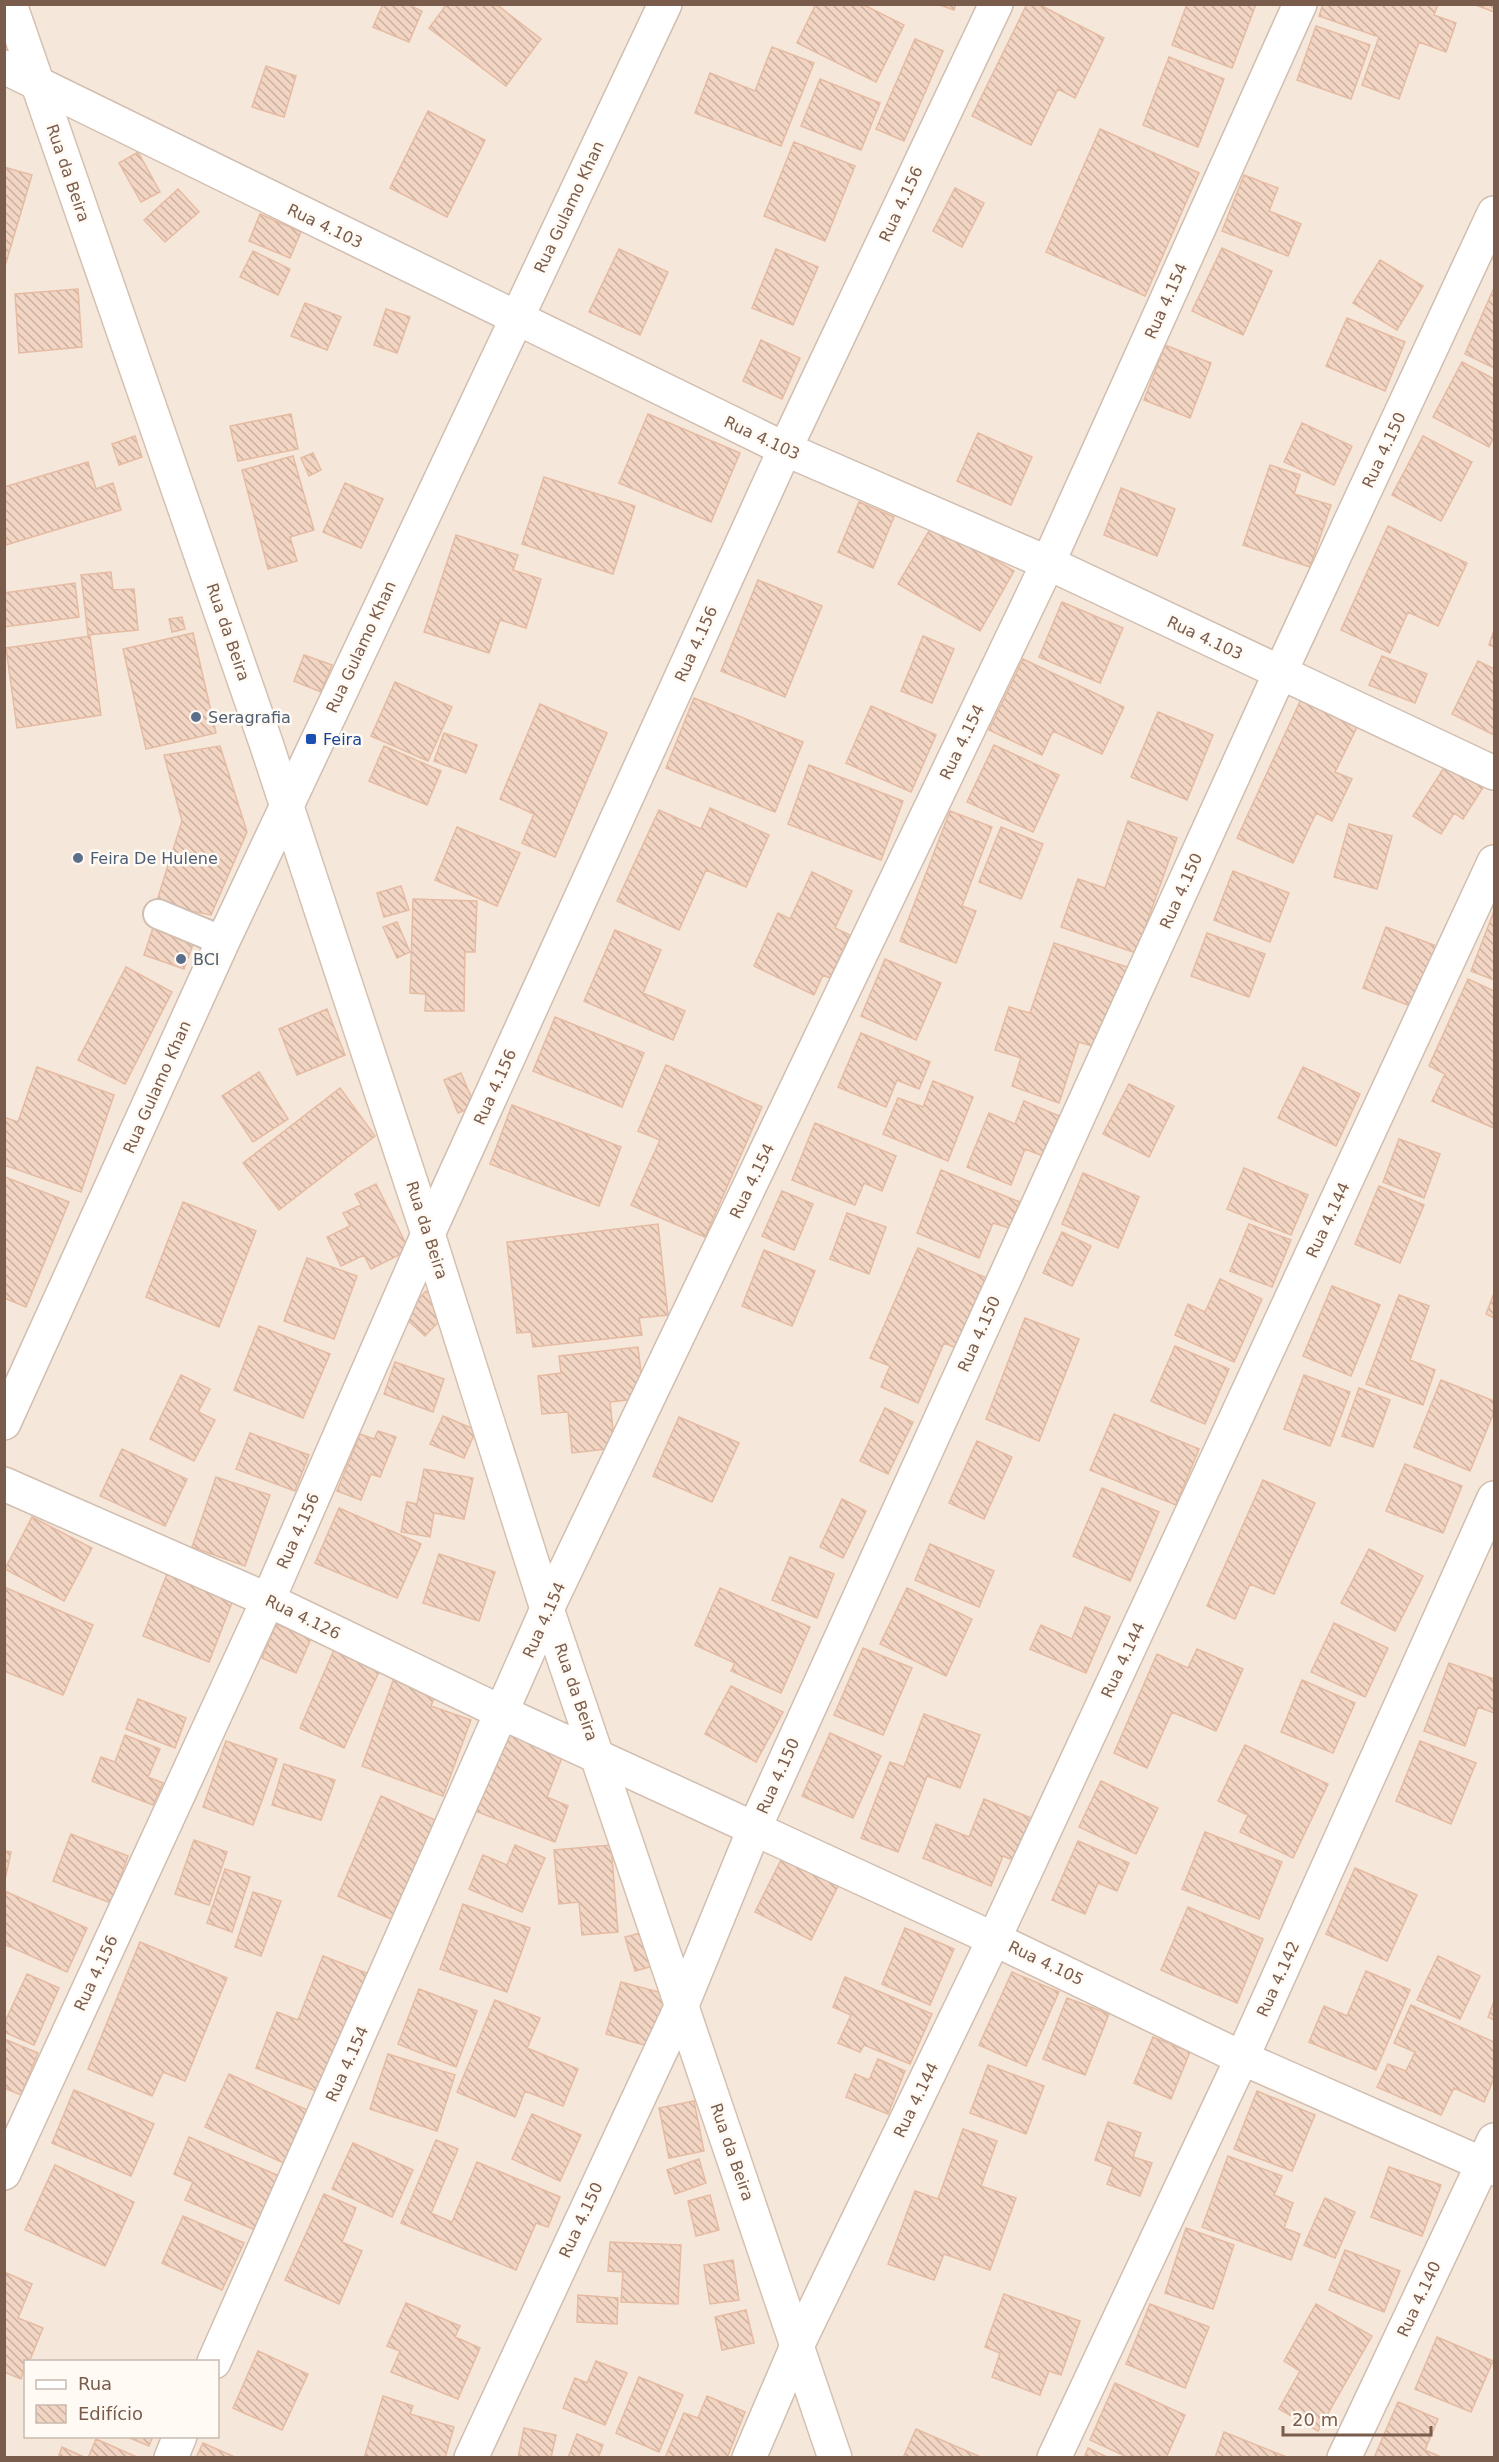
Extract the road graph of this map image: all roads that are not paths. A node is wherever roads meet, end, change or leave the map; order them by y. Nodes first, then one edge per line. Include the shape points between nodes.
1 (10, 4) edge
2 (665, 4) edge
3 (996, 4) edge
4 (1300, 4) edge
5 (4, 67) edge
6 (38, 84) junction
7 (1494, 213) edge
8 (515, 319) junction
9 (785, 449) junction
10 (1048, 563) junction
11 (1280, 673) junction
12 (1494, 773) edge
13 (286, 805) junction
14 (1494, 862) edge
15 (158, 914) dead end
16 (223, 941) junction
17 (428, 1233) junction
18 (4, 1423) edge
19 (4, 1484) edge
20 (1494, 1498) edge
21 (268, 1600) junction
22 (547, 1609) junction
23 (503, 1713) junction
24 (598, 1755) junction
25 (755, 1827) junction
26 (994, 1939) junction
27 (682, 2005) junction
28 (1242, 2058) junction
29 (1491, 2158) edge
30 (4, 2173) edge
31 (797, 2346) junction
32 (214, 2360) edge
33 (179, 2438) edge
34 (171, 2457) edge
35 (471, 2457) edge
36 (749, 2457) edge
37 (835, 2457) edge
38 (1054, 2457) edge
39 (1344, 2457) edge

1 - 6 street, Rua da Beira
2 - 8 street, Rua Gulamo Khan
3 - 9 street, Rua 4.156
4 - 10 street, Rua 4.154
5 - 6 street, Rua 4.103
6 - 8 street, Rua 4.103
6 - 13 street, Rua da Beira
7 - 11 street, Rua 4.150
8 - 9 street, Rua 4.103
8 - 13 street, Rua Gulamo Khan
9 - 10 street, Rua 4.103
9 - 17 street, Rua 4.156
10 - 11 street, Rua 4.103
10 - 22 street, Rua 4.154
11 - 12 street, Rua 4.103
11 - 25 street, Rua 4.150
13 - 16 street, Rua Gulamo Khan
13 - 17 street, Rua da Beira
14 - 26 street, Rua 4.144
15 - 16 lane
16 - 18 street, Rua Gulamo Khan
17 - 21 street, Rua 4.156
17 - 22 street, Rua da Beira
19 - 21 street, Rua 4.126
20 - 28 street, Rua 4.142
21 - 23 street, Rua 4.126
21 - 30 street, Rua 4.156
22 - 23 street, Rua 4.154
22 - 24 street, Rua da Beira
23 - 24 street, Rua 4.126
23 - 32 street, Rua 4.154
24 - 25 street, Rua 4.105
24 - 27 street, Rua da Beira
25 - 26 street, Rua 4.105
25 - 27 street, Rua 4.150
26 - 28 street, Rua 4.105
26 - 31 street, Rua 4.144
27 - 31 street, Rua da Beira
27 - 35 street, Rua 4.150
28 - 29 street, Rua 4.105
28 - 38 street, Rua 4.142
29 - 39 street, Rua 4.140
31 - 36 street, Rua 4.144
31 - 37 street, Rua da Beira
33 - 34 street

